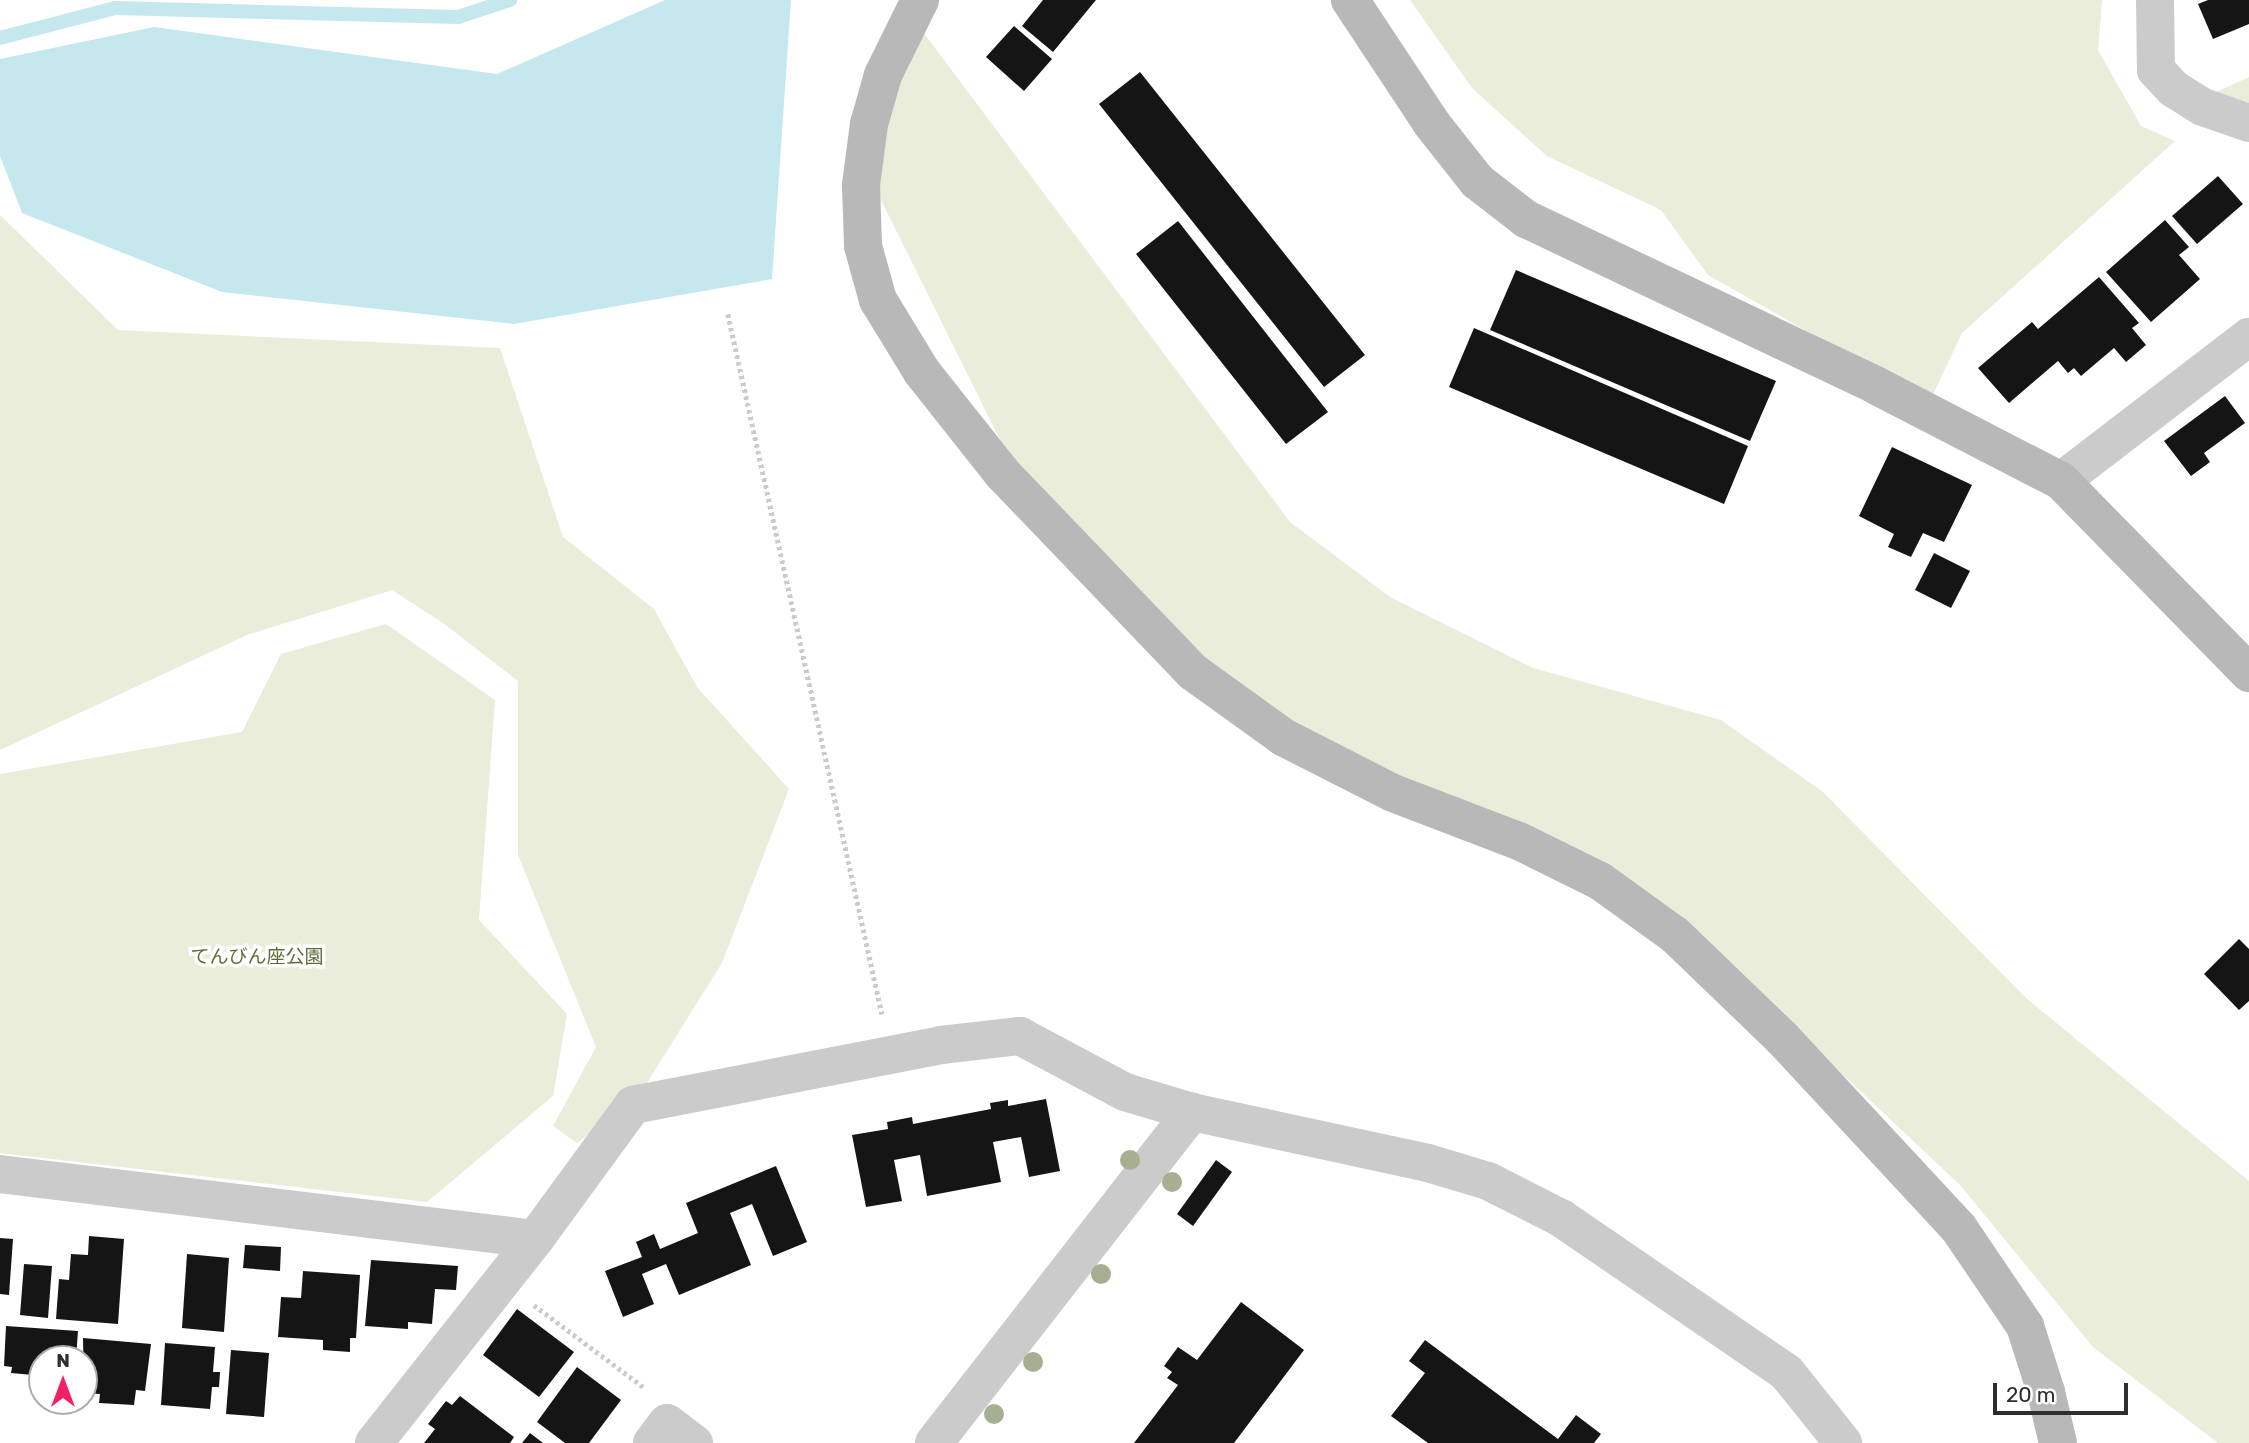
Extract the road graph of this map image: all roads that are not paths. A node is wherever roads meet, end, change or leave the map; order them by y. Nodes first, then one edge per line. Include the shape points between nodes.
1 (920, 0) edge
2 (1350, 0) edge
3 (2155, 0) edge
4 (2249, 123) edge
5 (2249, 337) edge
6 (2061, 481) junction
7 (2249, 673) edge
8 (1192, 1112) junction
9 (0, 1174) edge
10 (535, 1239) junction
11 (374, 1443) edge
12 (934, 1443) edge
13 (1843, 1443) edge
14 (2058, 1443) edge

1 - 14 street via 883,75 869,124 861,185 863,246 878,300 922,372 1002,472 1193,672 1283,737 1393,793 1519,841 1600,881 1675,935 1783,1039 1958,1227 2025,1326
2 - 6 street via 1432,124 1477,181 1526,219 1877,386
3 - 4 street via 2156,70 2174,89 2203,107
5 - 6 street
6 - 7 street
8 - 10 street via 1125,1092 1020,1036 891,1054 633,1105
8 - 12 street
8 - 13 street via 1428,1163 1488,1181 1561,1218 1787,1373
9 - 10 street
10 - 11 street

